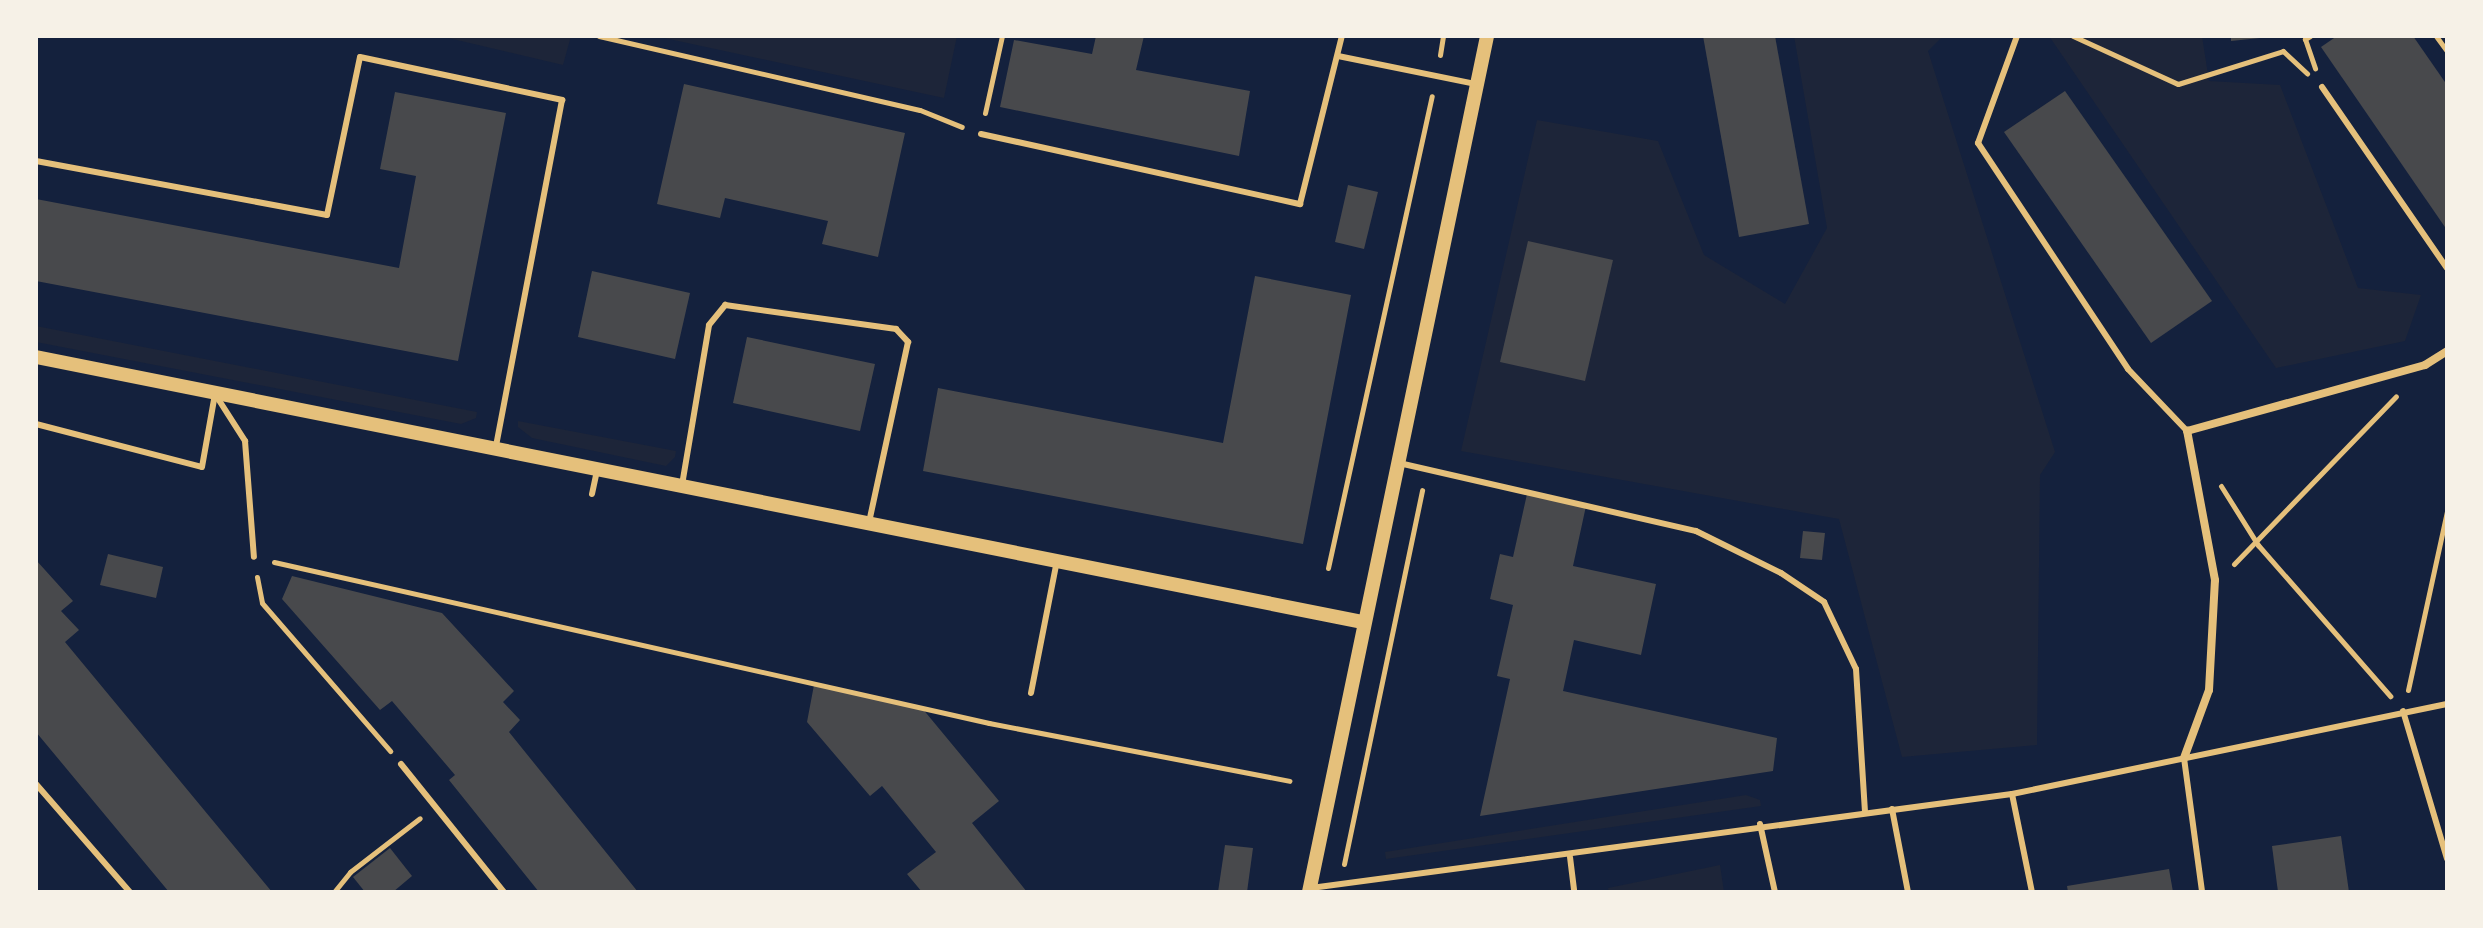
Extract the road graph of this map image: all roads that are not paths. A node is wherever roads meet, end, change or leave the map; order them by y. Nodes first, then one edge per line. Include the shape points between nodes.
1 (1342, 36) edge
2 (1487, 36) edge
3 (2017, 36) edge
4 (1338, 56) junction
5 (1480, 84) junction
6 (2322, 87) road end
7 (981, 134) road end
8 (36, 161) edge
9 (2447, 268) edge
10 (2447, 351) edge
11 (36, 357) edge
12 (215, 394) junction
13 (36, 424) edge
14 (2187, 431) junction
15 (496, 447) junction
16 (1397, 463) junction
17 (598, 467) junction
18 (682, 485) junction
19 (592, 494) dead end
20 (869, 522) junction
21 (254, 557) road end
22 (1057, 561) junction
23 (1362, 622) junction
24 (1031, 693) dead end
25 (2447, 704) edge
26 (2403, 711) junction
27 (2184, 758) junction
28 (401, 764) road end
29 (36, 784) edge
30 (2012, 794) junction
31 (1892, 809) junction
32 (1865, 812) junction
33 (1760, 824) junction
34 (1570, 857) junction
35 (2447, 859) edge
36 (1309, 890) edge
37 (130, 892) edge
38 (504, 892) edge
39 (1574, 892) edge
40 (1775, 892) edge
41 (1908, 892) edge
42 (2032, 892) edge
43 (2202, 892) edge

1 - 4 lane
2 - 5 street
3 - 14 lane via 1978,143 2128,369
4 - 5 lane
4 - 7 lane via 1300,204
5 - 16 street
6 - 9 lane
8 - 15 lane via 327,215 360,57 562,100
10 - 14 street via 2425,365
11 - 12 street
12 - 13 lane via 202,467
12 - 15 street
12 - 21 lane via 245,441
14 - 27 street via 2215,580 2209,690
15 - 17 street
16 - 23 street
16 - 32 lane via 1696,531 1781,573 1824,602 1856,669
17 - 18 street
17 - 19 lane
18 - 20 street
18 - 20 lane via 709,325 725,305 896,329 908,342
20 - 22 street
22 - 23 street
22 - 24 lane
23 - 36 street
25 - 26 lane
26 - 27 lane
26 - 35 lane
27 - 30 lane
27 - 43 lane
28 - 38 lane
29 - 37 lane
30 - 31 lane
30 - 42 lane
31 - 32 lane
31 - 41 lane
32 - 33 lane
33 - 34 lane
33 - 40 lane
34 - 36 lane
34 - 39 lane

